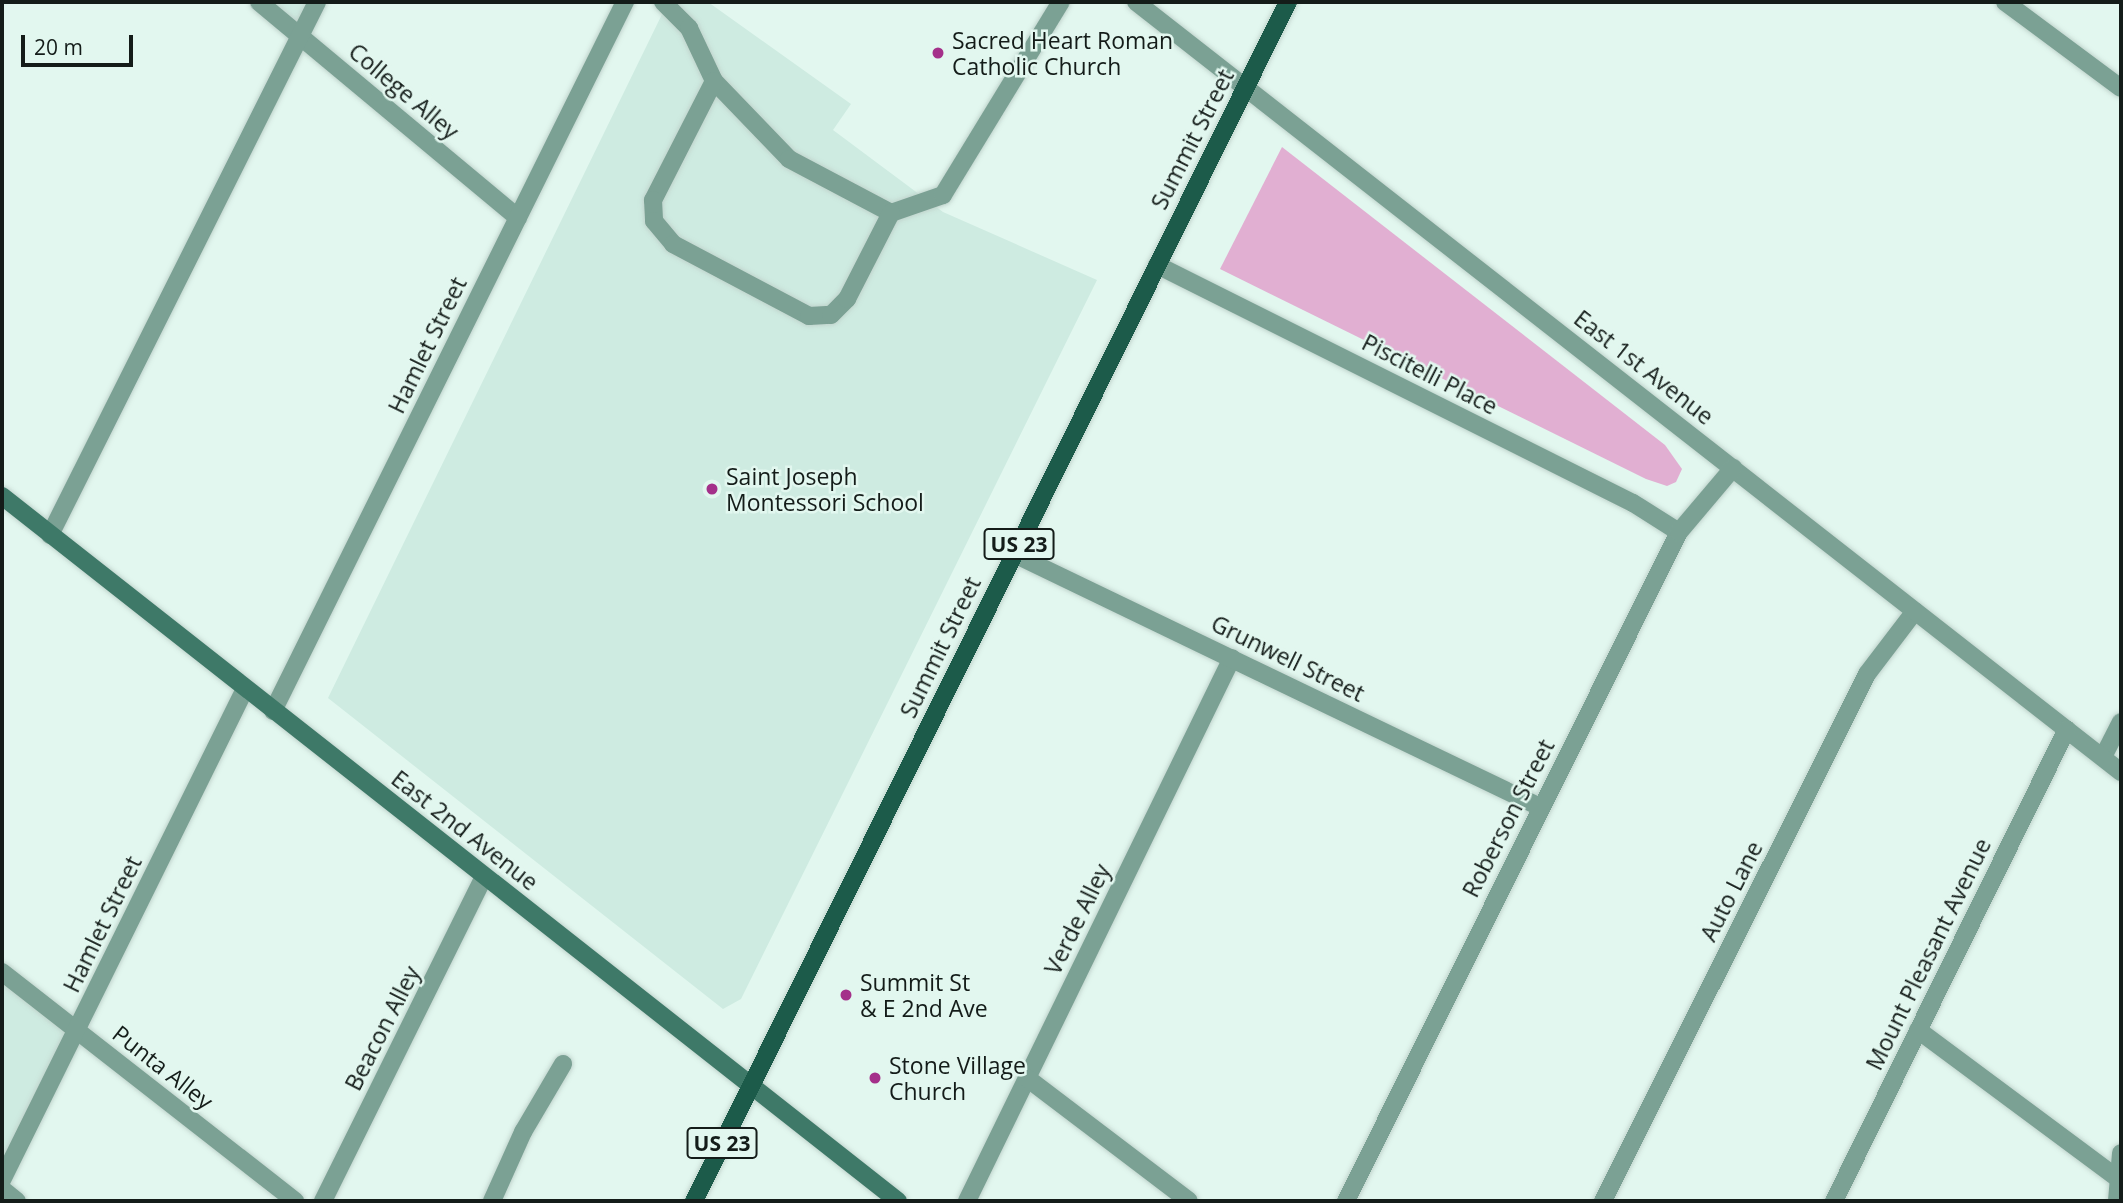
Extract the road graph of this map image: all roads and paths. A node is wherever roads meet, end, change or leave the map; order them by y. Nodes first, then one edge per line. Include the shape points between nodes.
1 (258, 2) edge
2 (317, 2) edge
3 (625, 2) edge
4 (663, 2) edge
5 (1061, 2) edge
6 (1136, 2) edge
7 (1287, 2) edge
8 (2005, 2) edge
9 (299, 36) junction
10 (714, 81) junction
11 (1245, 87) junction
12 (2121, 88) edge
13 (891, 213) junction
14 (518, 218) junction
15 (1157, 265) junction
16 (1733, 468) junction
17 (2, 496) edge
18 (1679, 533) junction
19 (50, 535) junction
20 (1014, 554) junction
21 (1915, 611) junction
22 (1232, 658) junction
23 (245, 689) junction
24 (273, 711) junction
25 (2121, 722) edge
26 (2067, 729) junction
27 (2103, 757) junction
28 (2121, 772) edge
29 (1540, 807) junction
30 (484, 877) junction
31 (2, 972) edge
32 (1918, 1030) junction
33 (76, 1031) junction
34 (563, 1064) dead end
35 (1027, 1078) junction
36 (750, 1086) junction
37 (2121, 1153) edge
38 (2117, 1178) junction
39 (2, 1180) edge
40 (2, 1189) edge
41 (18, 1201) edge
42 (295, 1201) edge
43 (323, 1201) edge
44 (492, 1201) edge
45 (694, 1201) edge
46 (898, 1201) edge
47 (967, 1201) edge
48 (1189, 1201) edge
49 (1346, 1201) edge
50 (1603, 1201) edge
51 (1834, 1201) edge
52 (2117, 1201) edge

1 - 9 street, College Alley
2 - 9 street
3 - 14 street, Hamlet Street
4 - 10 street via 689,28
5 - 13 street via 943,195
6 - 11 street, East 1st Avenue
7 - 11 main road, Summit Street / US 23
8 - 12 street
9 - 14 street, College Alley
9 - 19 street
10 - 13 street via 789,159
10 - 13 street via 653,200 654,221 673,244 809,316 831,314 847,299
11 - 15 main road, Summit Street / US 23
11 - 16 street, East 1st Avenue
14 - 24 street, Hamlet Street
15 - 18 street, Piscitelli Place via 1633,503
15 - 20 main road, Summit Street / US 23
16 - 18 street, Roberson Street
16 - 21 street, East 1st Avenue
17 - 19 street, East 2nd Avenue
18 - 29 street, Roberson Street
19 - 23 street, East 2nd Avenue
20 - 22 street, Grunwell Street
20 - 36 main road, Summit Street / US 23
21 - 26 street, East 1st Avenue
21 - 50 street, Auto Lane via 1867,674
22 - 29 street, Grunwell Street
22 - 35 street, Verde Alley
23 - 24 street, East 2nd Avenue
23 - 33 street, Hamlet Street
24 - 30 street, East 2nd Avenue
25 - 27 street
26 - 27 street, East 1st Avenue
26 - 32 street, Mount Pleasant Avenue
27 - 28 street, East 1st Avenue
29 - 49 street, Roberson Street
30 - 36 street, East 2nd Avenue
30 - 43 street, Beacon Alley
31 - 33 street, Punta Alley
32 - 38 street
32 - 51 street, Mount Pleasant Avenue
33 - 39 street, Hamlet Street
33 - 42 street, Punta Alley
34 - 44 street via 523,1132
35 - 47 street, Verde Alley
35 - 48 street
36 - 45 main road, Summit Street / US 23
36 - 46 street, East 2nd Avenue
37 - 38 street
38 - 52 street
40 - 41 street

